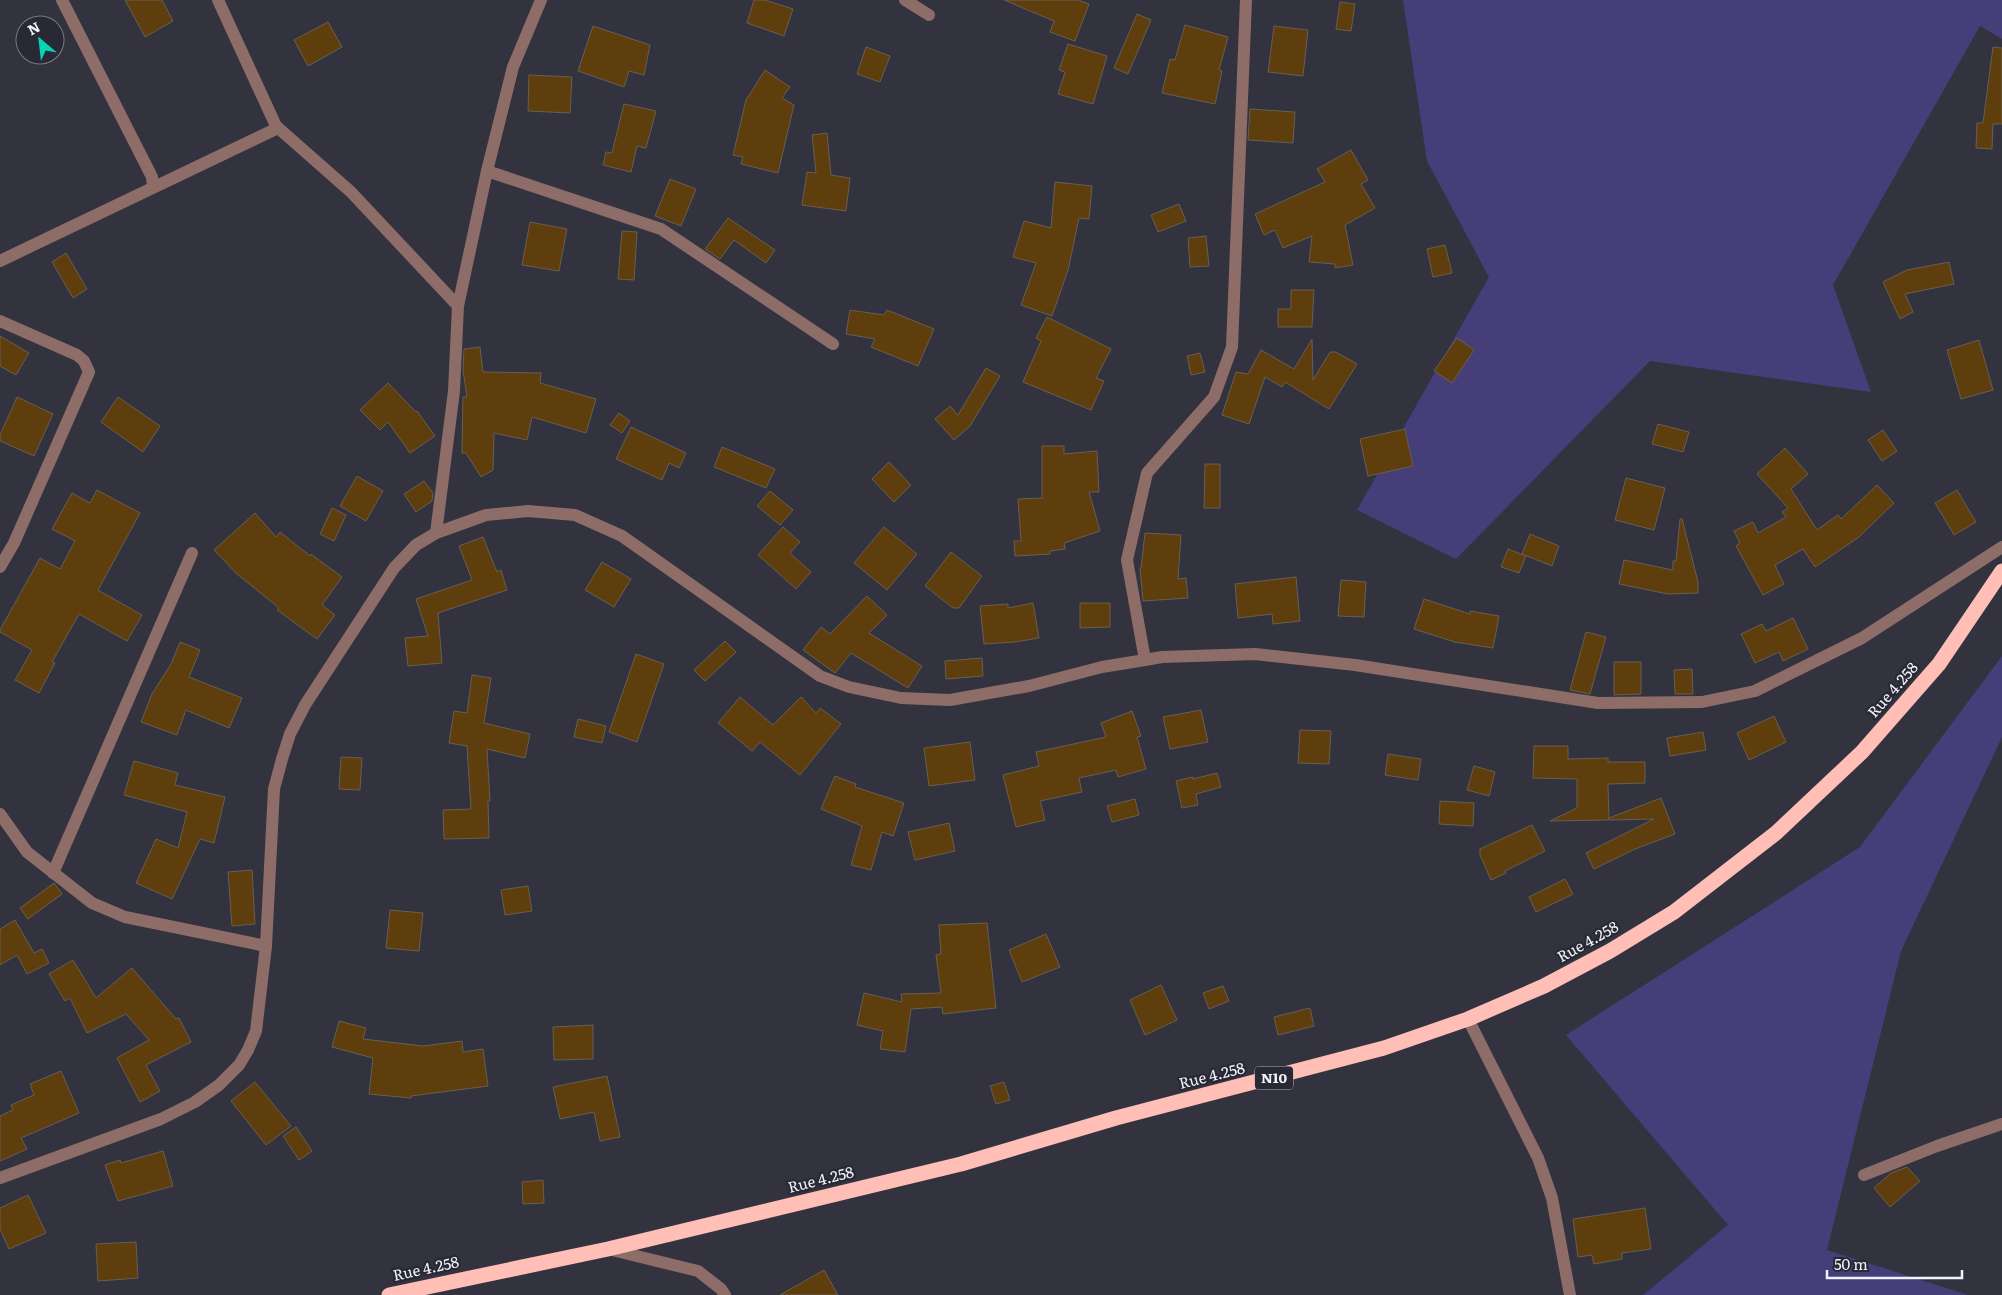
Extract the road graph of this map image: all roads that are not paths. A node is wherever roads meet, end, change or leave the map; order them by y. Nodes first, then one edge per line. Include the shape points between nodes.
1 (62, 0) edge
2 (218, 0) edge
3 (541, 0) edge
4 (905, 0) edge
5 (1246, 0) edge
6 (929, 15) dead end
7 (278, 128) junction
8 (487, 172) junction
9 (153, 187) junction
10 (0, 261) edge
11 (458, 306) junction
12 (0, 321) edge
13 (832, 344) dead end
14 (436, 533) junction
15 (2002, 547) edge
16 (192, 553) dead end
17 (0, 567) edge
18 (2002, 571) edge
19 (1145, 660) junction
20 (0, 814) edge
21 (53, 873) junction
22 (266, 946) junction
23 (1468, 1019) junction
24 (2002, 1124) edge
25 (1864, 1175) dead end
26 (0, 1178) edge
27 (608, 1249) junction
28 (389, 1295) edge
29 (725, 1295) edge
30 (1570, 1295) edge

1 - 9 street via 152,177
2 - 7 street
3 - 8 street via 513,67
4 - 6 street
5 - 19 street via 1232,347 1214,397 1147,473 1127,560
7 - 9 street
7 - 11 street via 351,192
8 - 11 street
8 - 13 street via 660,229
9 - 10 street
11 - 14 street via 454,391
12 - 17 street via 77,355 84,360 89,372 14,543
14 - 19 street via 486,515 528,511 575,515 622,536 820,676 849,687 901,698 950,700 1029,686 1102,666
14 - 22 street via 416,546 394,568 305,705 290,734 274,789
15 - 19 street via 1862,638 1755,691 1702,702 1598,703 1355,665 1255,654
16 - 21 street
18 - 23 highway, Rue 4.258 / N10 via 1939,664 1862,752 1776,833 1674,912 1610,951 1544,986
20 - 21 street via 27,852
21 - 22 street via 92,904 125,917
22 - 26 street via 256,1031 239,1065 219,1085 162,1119
23 - 27 highway, Rue 4.258 / N10 via 1384,1048 1116,1118 961,1164
23 - 30 street via 1538,1158 1552,1198
24 - 25 street
27 - 28 highway, Rue 4.258 / N10
27 - 29 street via 698,1271

